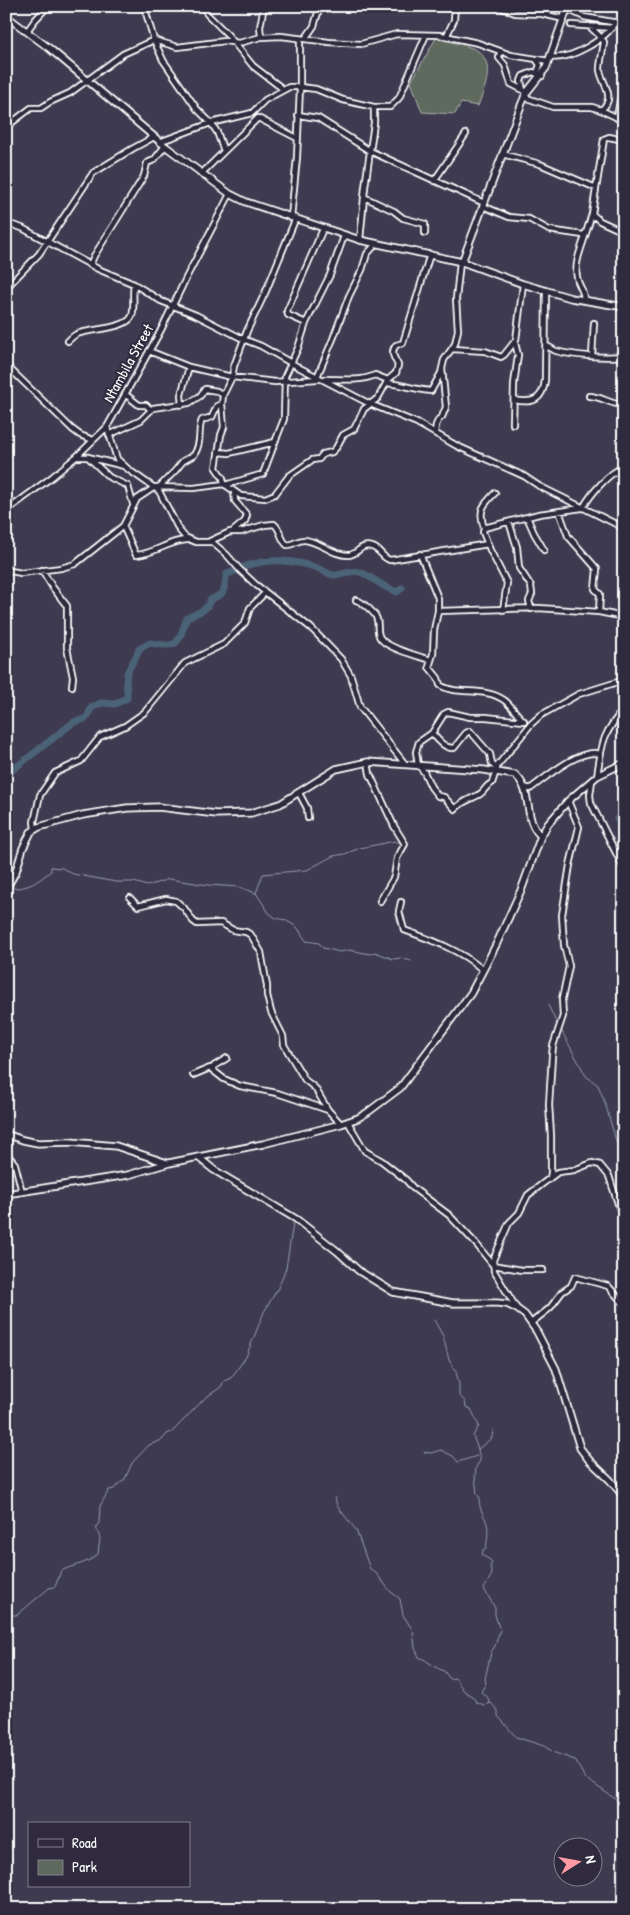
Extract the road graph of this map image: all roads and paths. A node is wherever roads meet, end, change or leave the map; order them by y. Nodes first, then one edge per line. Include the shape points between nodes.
1 (48, 6) edge
2 (144, 6) edge
3 (204, 6) edge
4 (264, 6) edge
5 (320, 6) edge
6 (428, 6) edge
7 (498, 6) edge
8 (455, 7) edge
9 (568, 8) edge
10 (6, 16) edge
11 (564, 19) junction
12 (615, 22) junction
13 (624, 24) edge
14 (571, 25) dead end
15 (589, 26) junction
16 (612, 28) junction
17 (27, 31) junction
18 (426, 35) junction
19 (261, 37) junction
20 (446, 37) junction
21 (602, 38) junction
22 (302, 39) junction
23 (154, 40) junction
24 (233, 41) junction
25 (500, 52) junction
26 (536, 59) junction
27 (550, 59) junction
28 (539, 74) junction
29 (86, 80) junction
30 (300, 86) junction
31 (283, 89) junction
32 (624, 90) edge
33 (525, 93) junction
34 (374, 107) junction
35 (602, 110) junction
36 (252, 113) junction
37 (298, 115) junction
38 (258, 118) junction
39 (617, 118) junction
40 (624, 121) edge
41 (211, 124) junction
42 (8, 125) edge
43 (466, 134) dead end
44 (297, 138) junction
45 (157, 140) junction
46 (624, 140) edge
47 (165, 146) junction
48 (370, 151) junction
49 (224, 152) junction
50 (502, 154) junction
51 (202, 174) junction
52 (434, 181) junction
53 (596, 188) junction
54 (230, 194) junction
55 (364, 197) junction
56 (483, 204) junction
57 (592, 214) junction
58 (293, 219) junction
59 (6, 222) edge
60 (323, 229) junction
61 (624, 232) edge
62 (425, 233) dead end
63 (586, 233) junction
64 (344, 236) junction
65 (360, 240) junction
66 (48, 242) junction
67 (376, 244) junction
68 (430, 254) junction
69 (461, 262) junction
70 (90, 265) junction
71 (134, 284) junction
72 (523, 284) junction
73 (6, 288) edge
74 (546, 291) junction
75 (584, 300) junction
76 (173, 306) junction
77 (624, 306) edge
78 (306, 323) junction
79 (594, 323) dead end
80 (243, 339) junction
81 (68, 341) dead end
82 (515, 342) junction
83 (546, 346) junction
84 (452, 349) junction
85 (148, 351) junction
86 (592, 356) junction
87 (624, 356) edge
88 (292, 362) junction
89 (6, 365) edge
90 (442, 365) junction
91 (188, 367) junction
92 (232, 376) junction
93 (319, 378) junction
94 (285, 382) junction
95 (387, 382) junction
96 (125, 394) junction
97 (223, 395) junction
98 (588, 396) dead end
99 (514, 400) junction
100 (222, 404) junction
101 (370, 404) junction
102 (182, 405) junction
103 (624, 405) edge
104 (151, 410) junction
105 (513, 424) dead end
106 (107, 427) junction
107 (435, 433) junction
108 (109, 435) junction
109 (94, 440) junction
110 (275, 442) junction
111 (218, 452) junction
112 (76, 457) junction
113 (88, 457) junction
114 (125, 466) junction
115 (624, 467) edge
116 (225, 485) junction
117 (157, 486) junction
118 (234, 492) junction
119 (494, 493) dead end
120 (133, 504) junction
121 (583, 508) junction
122 (6, 511) edge
123 (559, 511) junction
124 (527, 517) junction
125 (509, 522) junction
126 (122, 526) junction
127 (484, 528) junction
128 (624, 528) edge
129 (232, 532) junction
130 (190, 540) junction
131 (210, 541) junction
132 (488, 544) junction
133 (544, 550) dead end
134 (420, 554) junction
135 (6, 568) edge
136 (42, 570) junction
137 (265, 593) junction
138 (356, 600) dead end
139 (531, 609) junction
140 (503, 610) junction
141 (438, 611) junction
142 (599, 612) junction
143 (624, 617) edge
144 (431, 660) junction
145 (624, 680) edge
146 (72, 686) dead end
147 (624, 709) edge
148 (524, 721) junction
149 (531, 724) junction
150 (432, 733) junction
151 (600, 754) junction
152 (368, 762) junction
153 (624, 763) edge
154 (405, 764) junction
155 (418, 765) junction
156 (495, 770) junction
157 (594, 778) junction
158 (524, 787) junction
159 (299, 793) junction
160 (568, 801) junction
161 (308, 818) dead end
162 (35, 829) junction
163 (540, 836) junction
164 (624, 869) edge
165 (6, 889) edge
166 (130, 898) dead end
167 (380, 900) dead end
168 (402, 902) dead end
169 (483, 970) junction
170 (228, 1058) dead end
171 (212, 1069) junction
172 (193, 1076) dead end
173 (328, 1110) junction
174 (348, 1122) junction
175 (341, 1124) junction
176 (8, 1135) edge
177 (198, 1157) junction
178 (169, 1163) junction
179 (550, 1178) junction
180 (22, 1192) junction
181 (6, 1194) edge
182 (624, 1246) edge
183 (493, 1265) junction
184 (543, 1270) dead end
185 (624, 1304) edge
186 (518, 1309) junction
187 (531, 1323) junction
188 (624, 1497) edge

1 - 17 street
2 - 23 street
3 - 24 street via 207,14
4 - 19 street
5 - 22 street via 314,26
6 - 8 street
7 - 11 street via 515,13
8 - 20 street
9 - 11 street
9 - 12 street via 584,16
10 - 17 street
11 - 27 street
12 - 13 street
12 - 16 street
14 - 15 street
15 - 16 street
15 - 21 street
16 - 21 street
17 - 29 street
18 - 20 street
18 - 22 street via 393,35 361,44
18 - 34 street via 398,101 387,108
19 - 22 street
19 - 24 street via 242,43
20 - 25 street via 478,43
21 - 27 street via 578,52
21 - 35 street via 600,70 608,88 608,97
22 - 30 street
23 - 24 street via 177,47
23 - 29 street via 123,54
23 - 41 street via 163,60
24 - 31 street via 253,66
25 - 26 street
25 - 33 street via 499,58 505,65 511,84
26 - 27 street
26 - 28 street via 540,65
27 - 28 street
28 - 33 street
28 - 33 street via 523,76 521,81
29 - 42 street via 70,93 41,108 31,108
29 - 45 street
30 - 31 street
30 - 34 street
30 - 37 street
31 - 36 street
32 - 39 street
33 - 35 street via 553,107
33 - 50 street
34 - 48 street
35 - 39 street
36 - 38 street
36 - 41 street
37 - 44 street
37 - 48 street via 318,118
38 - 44 street
38 - 49 street
39 - 40 street
41 - 45 street
41 - 49 street
43 - 52 street
44 - 58 street
45 - 47 street
45 - 66 street via 132,148 94,174
46 - 53 street via 604,139
47 - 51 street
47 - 70 street via 154,160 147,163 144,176
48 - 52 street
48 - 55 street
49 - 51 street
50 - 53 street via 540,164
50 - 56 street
51 - 54 street
52 - 56 street
53 - 57 street
54 - 58 street
54 - 76 street, Ntambila Street
55 - 62 street via 403,218 425,224
55 - 65 street
56 - 63 street via 509,217 529,219 549,230
56 - 69 street
57 - 61 street
57 - 63 street
58 - 60 street
58 - 80 street
59 - 66 street
60 - 64 street
60 - 78 street via 287,311
63 - 75 street via 576,273 584,291
64 - 65 street
64 - 78 street via 330,275
65 - 67 street
66 - 70 street
66 - 73 street
67 - 68 street
67 - 93 street via 366,254
68 - 69 street
68 - 95 street via 403,343 396,345 392,352 398,367 396,373
69 - 72 street
69 - 84 street via 456,299 458,330
70 - 71 street
71 - 76 street
71 - 81 street via 132,315 128,321 75,334
72 - 74 street
72 - 82 street
74 - 75 street
74 - 83 street
75 - 77 street
76 - 80 street
76 - 85 street, Ntambila Street
78 - 88 street
79 - 86 street
80 - 88 street
80 - 92 street
82 - 84 street via 501,357 485,351
82 - 99 street via 518,356
83 - 86 street
83 - 99 street via 543,393 529,402
84 - 90 street
85 - 91 street
85 - 96 street, Ntambila Street
86 - 87 street
88 - 93 street
88 - 94 street
89 - 109 street via 72,430
90 - 95 street via 430,390
90 - 107 street via 446,407
91 - 92 street
91 - 102 street
92 - 94 street
92 - 97 street
93 - 94 street
93 - 95 street via 355,380 375,375
93 - 101 street
94 - 110 street via 284,419
95 - 101 street via 378,398
96 - 104 street
96 - 106 street, Ntambila Street
97 - 100 street
97 - 102 street via 206,389
98 - 103 street
99 - 105 street
100 - 111 street via 224,427
100 - 117 street via 217,406 212,417 200,423 201,436 194,455
101 - 107 street
101 - 118 street via 354,429 345,433 332,452 312,460 292,474 276,494 265,498
102 - 104 street
104 - 108 street via 141,420
106 - 108 street
106 - 109 street, Ntambila Street
107 - 121 street
108 - 114 street via 117,459
109 - 112 street, Ntambila Street
110 - 111 street via 229,453
110 - 116 street via 263,474
111 - 116 street via 216,468
112 - 113 street
112 - 122 street, Ntambila Street
113 - 114 street
113 - 120 street via 109,477 128,486
114 - 117 street
115 - 121 street via 608,478
116 - 117 street via 194,488
116 - 118 street
117 - 120 street via 139,496
117 - 130 street via 179,530
118 - 129 street via 235,501 247,515
119 - 127 street via 482,506
120 - 126 street
121 - 123 street
121 - 128 street
123 - 124 street
123 - 142 street via 568,536 597,569 595,589 600,594
124 - 125 street
124 - 133 street
125 - 127 street
125 - 139 street via 518,568 531,586
126 - 130 street via 136,555 169,546 177,540
126 - 136 street via 75,564
127 - 132 street
129 - 131 street
129 - 134 street via 274,524 287,545 306,540 332,552 348,555 367,546 390,560
130 - 131 street
131 - 137 street
132 - 134 street
132 - 140 street via 506,583
134 - 141 street via 437,594
135 - 136 street via 16,572
136 - 146 street via 67,606 67,648
137 - 154 street via 311,628 345,663 360,707
137 - 162 street via 250,608 245,623 224,644 185,663 145,712 125,726 100,737 81,761 55,773 40,795
138 - 144 street via 363,602 376,616 383,642 410,655
139 - 140 street
139 - 142 street
140 - 141 street
141 - 144 street
142 - 143 street
144 - 148 street via 429,666 442,687 493,695
145 - 149 street via 579,694
147 - 151 street via 608,728
148 - 149 street
148 - 150 street via 448,712
149 - 156 street
150 - 155 street via 419,742 416,752
150 - 156 street via 441,744 454,748 470,731 490,754
151 - 157 street
151 - 158 street via 584,754 530,789
152 - 154 street
152 - 159 street via 336,769
152 - 167 street via 370,774 405,844 394,877
153 - 157 street
154 - 155 street
155 - 156 street
155 - 156 street via 438,796 454,809 481,794 486,785 492,783
156 - 158 street via 515,775
157 - 160 street
157 - 164 street via 591,803
158 - 163 street via 527,811
159 - 161 street
159 - 162 street via 272,807 251,813 127,808 83,815
160 - 163 street
160 - 179 street via 579,827 562,915 569,966 562,999 563,1016 552,1056
162 - 165 street
163 - 169 street via 522,888
166 - 173 street via 138,906 166,899 176,901 197,924 222,923 251,935 261,952 271,1012 284,1045
168 - 169 street via 399,911 404,930 460,952
169 - 174 street via 464,1003 396,1091
170 - 171 street
171 - 172 street
171 - 173 street via 240,1086 277,1093
173 - 175 street
174 - 175 street
174 - 183 street via 366,1151 449,1215
175 - 177 street
176 - 178 street via 38,1143 116,1146
176 - 180 street via 7,1154 15,1164
177 - 178 street
177 - 186 street via 296,1219 359,1270 394,1292 453,1303 506,1304
178 - 180 street via 128,1175
179 - 182 street via 558,1172 592,1163 600,1165 609,1176 621,1213
179 - 183 street via 528,1195 519,1213 508,1223
180 - 181 street
183 - 184 street
183 - 186 street
185 - 187 street via 608,1286 575,1277 571,1286 550,1308
186 - 187 street
187 - 188 street via 556,1369 580,1448

